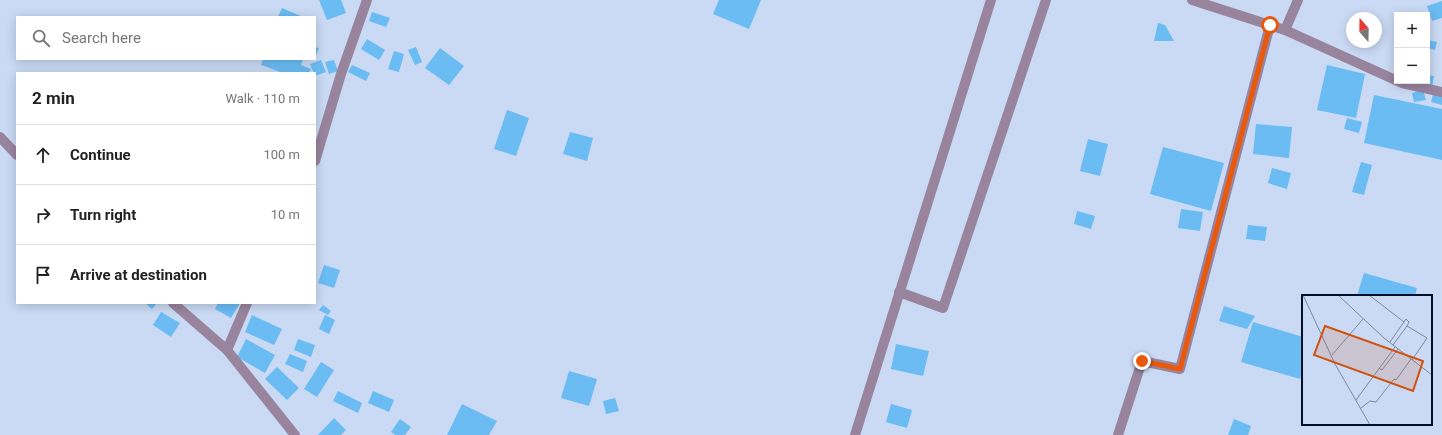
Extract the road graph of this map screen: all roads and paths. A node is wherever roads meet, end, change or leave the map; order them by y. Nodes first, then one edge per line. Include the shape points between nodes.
1 (367, 0) edge
2 (991, 0) edge
3 (1046, 0) edge
4 (1192, 0) edge
5 (1298, 0) edge
6 (1270, 25) junction
7 (1285, 30) junction
8 (1442, 92) edge
9 (0, 137) edge
10 (16, 154) edge
11 (316, 158) edge
12 (899, 292) junction
13 (174, 304) edge
14 (247, 304) edge
15 (227, 350) junction
16 (295, 435) edge
17 (855, 435) edge
18 (1118, 435) edge

1 - 11 street
2 - 12 street
3 - 12 street via 943,308
4 - 6 street
5 - 7 street
6 - 7 street
6 - 18 street via 1180,369 1142,361
7 - 8 street via 1402,83
9 - 10 street
12 - 17 street
13 - 15 street
14 - 15 street
15 - 16 street

